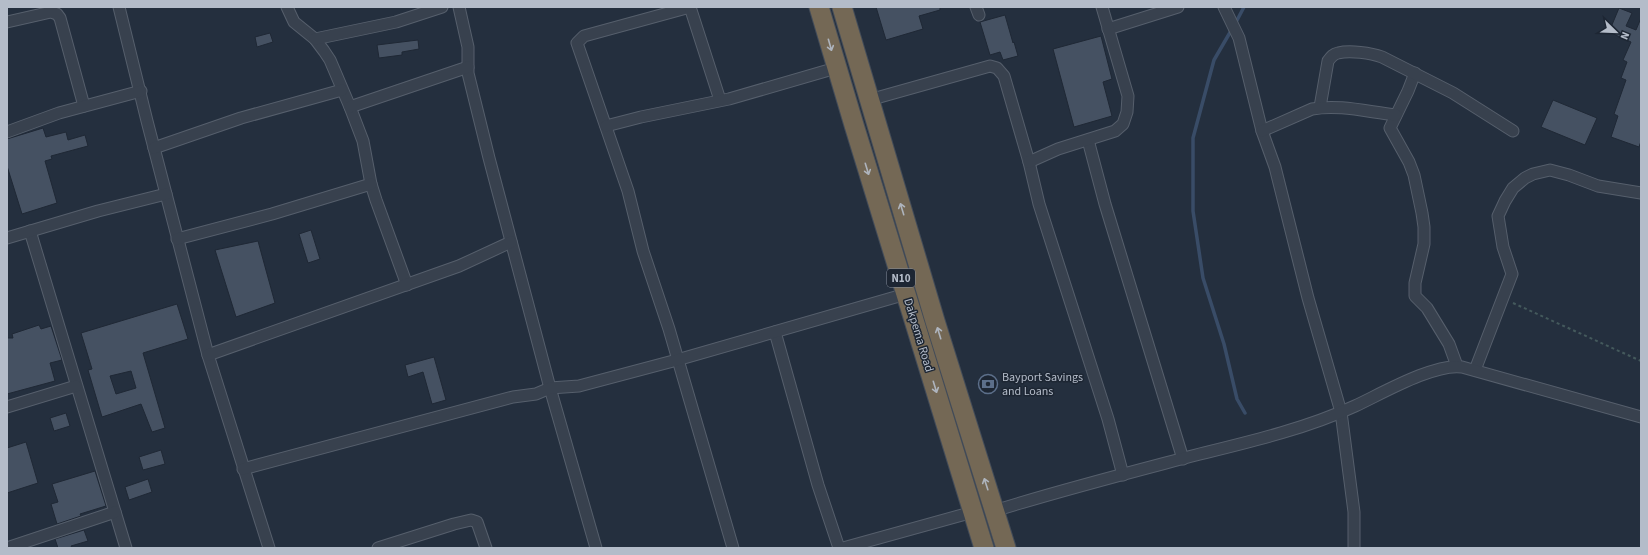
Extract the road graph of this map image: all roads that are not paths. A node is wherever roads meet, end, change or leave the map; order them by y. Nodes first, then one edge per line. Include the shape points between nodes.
1 (120, 7) edge
2 (287, 7) edge
3 (442, 7) edge
4 (459, 7) edge
5 (690, 7) edge
6 (819, 7) edge
7 (842, 7) edge
8 (1102, 7) edge
9 (1178, 7) edge
10 (1225, 8) edge
11 (7, 22) edge
12 (1108, 29) junction
13 (315, 39) junction
14 (468, 67) junction
15 (836, 68) junction
16 (1415, 73) junction
17 (342, 90) junction
18 (141, 91) junction
19 (720, 100) junction
20 (869, 100) junction
21 (84, 106) junction
22 (350, 107) junction
23 (1320, 107) junction
24 (1396, 115) junction
25 (606, 126) junction
26 (1262, 131) junction
27 (1513, 131) dead end
28 (7, 132) edge
29 (1088, 140) junction
30 (154, 148) junction
31 (1029, 162) junction
32 (371, 184) junction
33 (166, 194) junction
34 (1641, 194) edge
35 (30, 231) junction
36 (7, 238) edge
37 (177, 239) junction
38 (511, 242) junction
39 (407, 285) junction
40 (906, 294) junction
41 (775, 332) junction
42 (208, 355) junction
43 (677, 360) junction
44 (1457, 366) junction
45 (1475, 370) junction
46 (76, 386) junction
47 (550, 388) junction
48 (7, 407) edge
49 (1341, 412) junction
50 (1641, 417) edge
51 (1183, 459) junction
52 (243, 469) junction
53 (1123, 475) junction
54 (994, 511) junction
55 (115, 512) junction
56 (973, 512) junction
57 (7, 548) edge
58 (126, 548) edge
59 (269, 548) edge
60 (378, 548) edge
61 (486, 548) edge
62 (596, 548) edge
63 (733, 548) edge
64 (839, 548) edge
65 (843, 548) edge
66 (984, 548) edge
67 (1006, 548) edge
68 (1354, 548) edge

1 - 18 street
2 - 13 street via 294,22
3 - 13 street via 396,22
4 - 14 street via 468,47
5 - 19 street
5 - 25 street via 584,36 578,40 576,43
6 -> 15 highway, Dakpema Road / N10
7 - 20 highway, Dakpema Road / N10
8 - 12 street
9 - 12 street
10 - 26 street via 1239,38
11 - 21 street via 51,12 57,14
12 - 29 street via 1128,96 1127,112 1123,124 1115,131
13 - 17 street via 330,60
14 - 22 street
14 - 38 street
15 - 19 street
15 -> 40 highway, Dakpema Road / N10
16 - 23 street via 1372,54 1338,53 1328,61
16 - 24 street
16 - 27 street via 1453,93
17 - 22 street
17 - 30 street via 241,118
18 - 21 street
18 - 30 street
19 - 25 street
20 - 31 street via 990,66 997,68 1004,76
54 -> 20 highway, Dakpema Road / N10
21 - 28 street
22 - 32 street via 363,141
23 - 24 street
23 - 26 street
24 - 44 street via 1390,131 1414,175 1424,227 1424,244 1415,284 1415,296 1427,308 1449,344
25 - 43 street via 628,191 643,251
26 - 49 street via 1275,167 1308,298
29 - 31 street via 1058,149
29 - 51 street
30 - 33 street
31 - 53 street via 1039,204 1108,419
32 - 37 street
32 - 39 street
33 - 35 street
33 - 37 street
34 - 45 street via 1598,186 1550,170 1525,178 1509,194 1498,216 1498,224 1512,272
35 - 36 street
35 - 46 street
37 - 42 street
38 - 39 street via 459,266
38 - 47 street
39 - 42 street
40 - 41 street
40 -> 56 highway, Dakpema Road / N10
41 - 43 street
41 - 64 street via 818,485
42 - 52 street
43 - 47 street via 579,386
43 - 63 street
44 - 45 street
44 - 49 street via 1434,371
45 - 50 street
46 - 48 street
46 - 55 street
47 - 52 street via 536,394 506,399
47 - 62 street
49 - 51 street
49 - 68 street via 1354,512
51 - 53 street
52 - 59 street
53 - 54 street via 1058,491
54 - 67 highway, Dakpema Road / N10
55 - 57 street
55 - 58 street
56 - 65 street
56 - 66 highway, Dakpema Road / N10
60 - 61 street via 471,520 477,522

